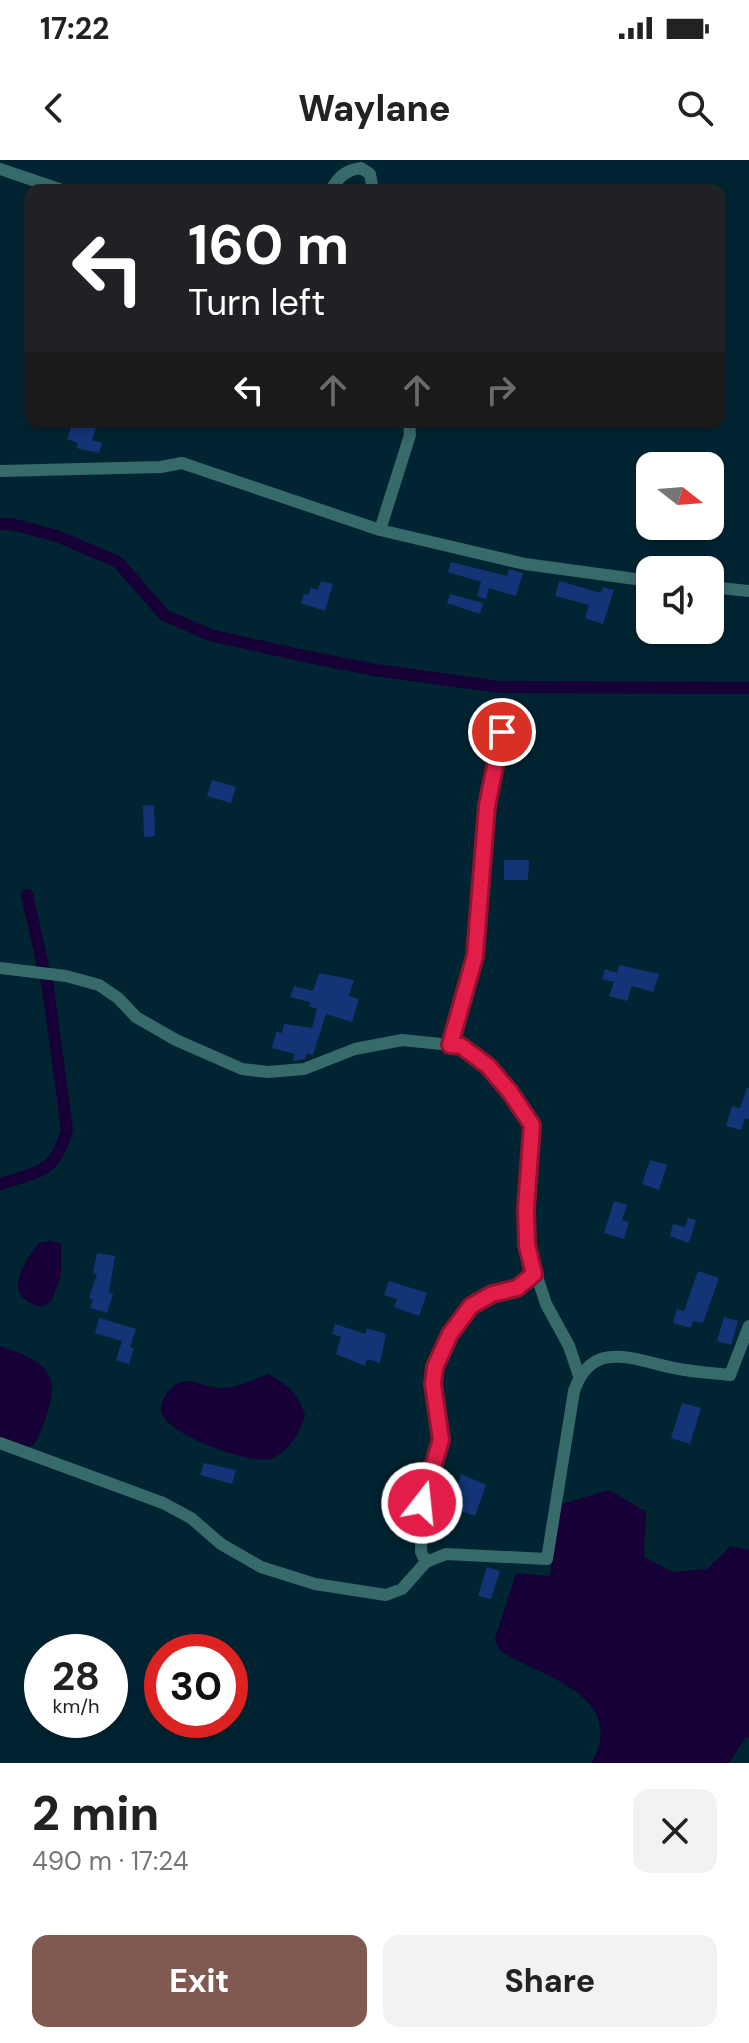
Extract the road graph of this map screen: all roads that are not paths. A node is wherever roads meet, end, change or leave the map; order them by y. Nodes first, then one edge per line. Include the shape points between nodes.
1 (0, 169) edge
2 (44, 184) edge
3 (335, 184) edge
4 (372, 184) edge
5 (409, 428) edge
6 (0, 471) edge
7 (380, 530) junction
8 (636, 579) edge
9 (724, 588) edge
10 (749, 591) edge
11 (502, 732) dead end
12 (0, 968) edge
13 (450, 1045) junction
14 (534, 1274) junction
15 (749, 1326) edge
16 (579, 1376) junction
17 (0, 1443) edge
18 (426, 1562) junction

1 - 2 street
3 - 4 street via 349,169 361,168 370,174
5 - 7 street
6 - 7 street via 182,463
7 - 8 street via 525,564
9 - 10 street
11 - 13 street via 487,806 475,956
12 - 13 street via 66,976 109,990 136,1017 242,1069 304,1069 355,1049 402,1040
13 - 14 street via 461,1046 488,1066 532,1125 526,1233
14 - 16 street
14 - 18 street via 517,1288 471,1306 435,1367 441,1440 422,1503 421,1552
15 - 16 street via 730,1375 622,1356 591,1362
16 - 18 street via 547,1559 446,1554
17 - 18 street via 163,1503 261,1567 315,1584 393,1594

